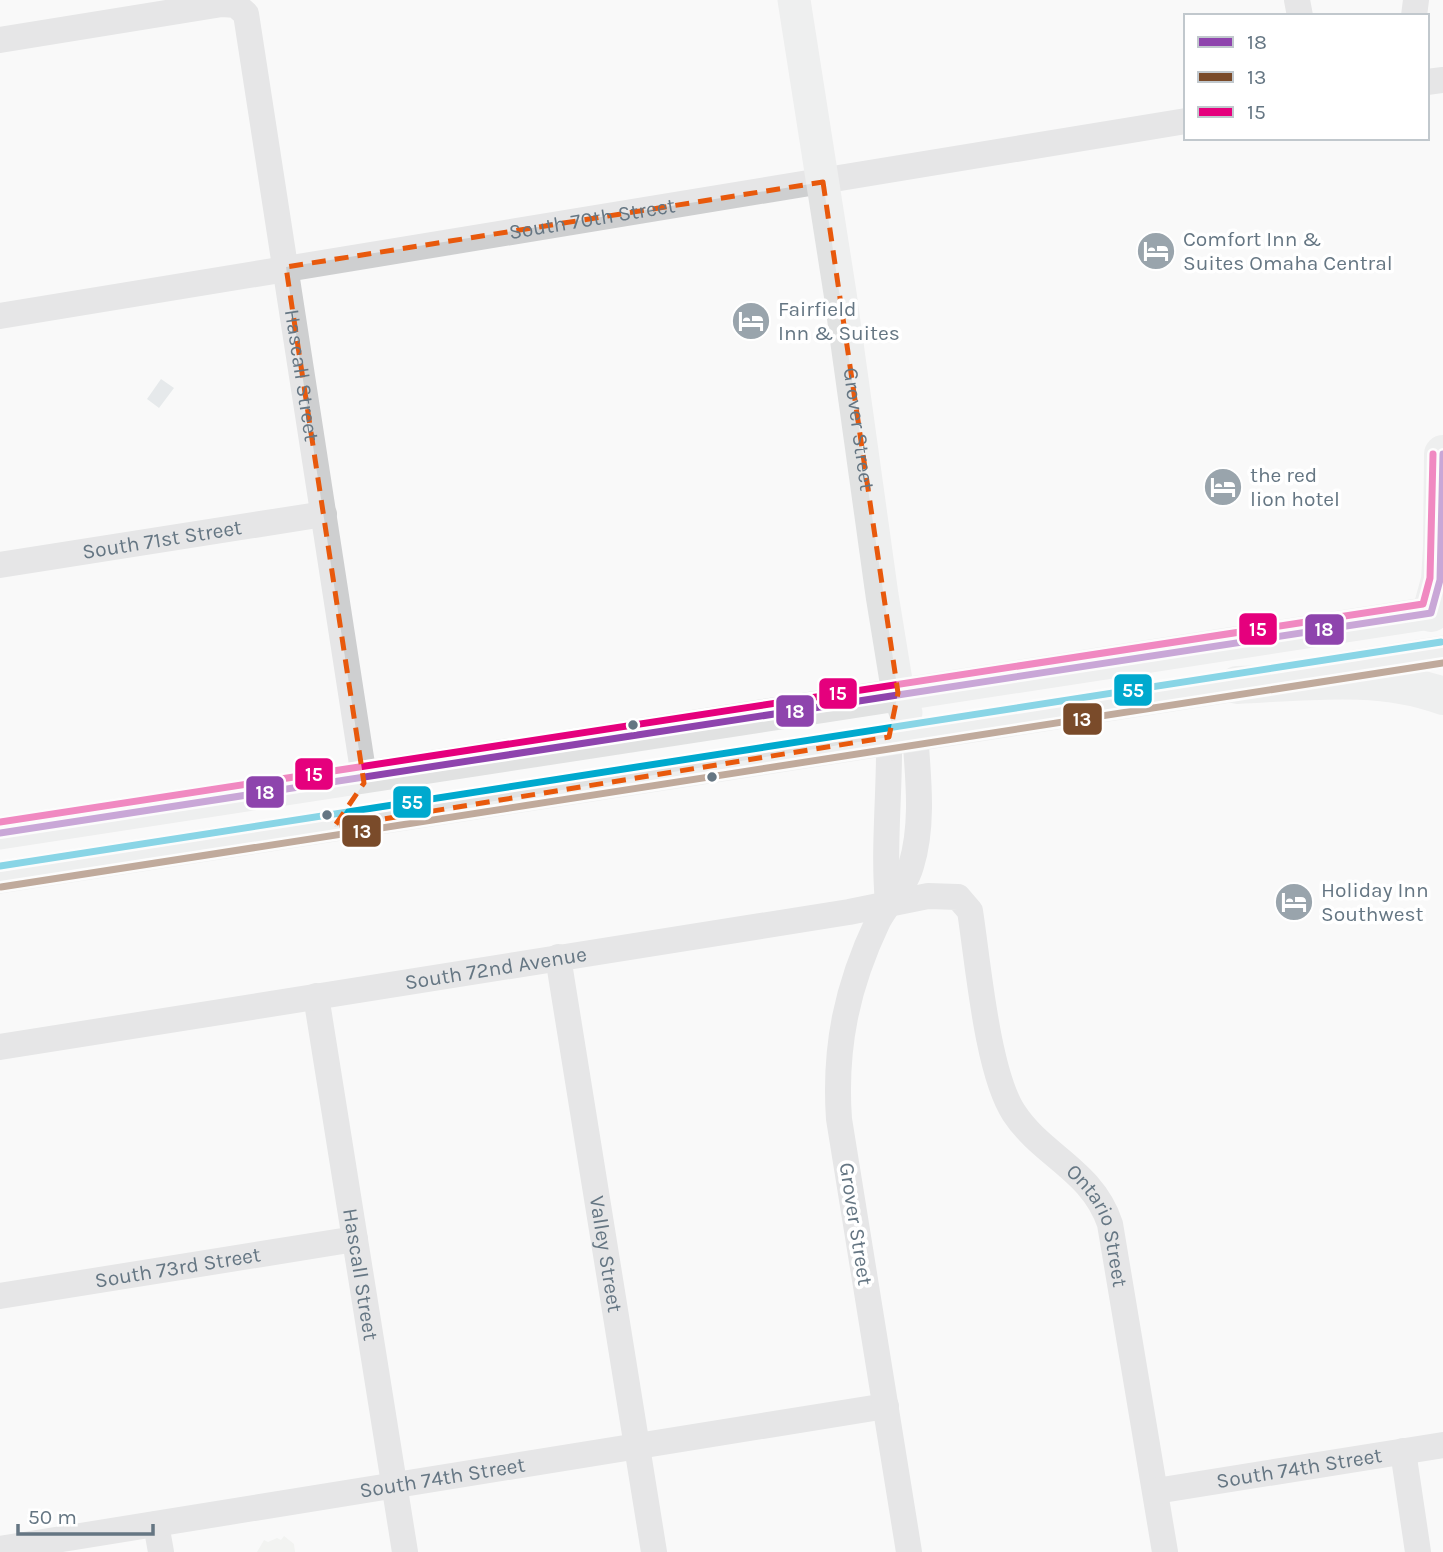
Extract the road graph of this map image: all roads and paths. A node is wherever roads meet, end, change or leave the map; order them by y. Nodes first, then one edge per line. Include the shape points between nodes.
1 (794, 0) edge
2 (206, 3) edge
3 (0, 40) edge
4 (1184, 121) edge
5 (823, 181) junction
6 (286, 267) junction
7 (0, 316) edge
8 (1443, 454) edge
9 (324, 514) junction
10 (0, 565) edge
11 (1437, 612) edge
12 (1443, 652) edge
13 (1237, 685) junction
14 (898, 694) junction
15 (1443, 696) edge
16 (902, 735) junction
17 (364, 777) junction
18 (334, 827) junction
19 (0, 833) edge
20 (0, 877) edge
21 (888, 903) junction
22 (972, 928) joint
23 (558, 957) junction
24 (316, 996) junction
25 (0, 1047) edge
26 (355, 1239) junction
27 (0, 1296) edge
28 (886, 1406) junction
29 (1443, 1444) edge
30 (637, 1447) junction
31 (1402, 1451) junction
32 (395, 1486) junction
33 (1156, 1490) junction
34 (156, 1524) junction
35 (0, 1549) edge
36 (161, 1552) edge
37 (405, 1552) edge
38 (654, 1552) edge
39 (909, 1552) edge
40 (1165, 1552) edge
41 (1418, 1552) edge

1 - 5 main road, Grover Street
2 - 3 street, Hascall Street
2 - 6 street, Hascall Street via 230,4 246,14
4 - 5 street, South 70th Street
5 - 6 street, South 70th Street
5 - 14 main road, Grover Street
6 - 7 street, South 70th Street
6 - 9 street, Hascall Street
8 - 11 highway via 1443,547
9 - 10 street, South 71st Street
9 - 17 street, Hascall Street
11 - 14 main road
12 - 13 main road
13 - 15 highway via 1362,681
13 - 16 main road
14 - 16 main road, Grover Street
14 - 17 main road
16 - 18 main road
16 - 21 street, Grover Street via 890,780 884,866
17 - 18 main road via 359,796
17 - 19 main road
18 - 20 main road
21 - 22 street, South 72nd Avenue via 928,896 958,897 967,905
21 - 23 street, South 72nd Avenue
21 - 28 street, Grover Street via 854,976 836,1069 841,1131
22 - 33 street, Ontario Street via 1004,1095 1019,1119 1091,1187 1110,1224
23 - 24 street, South 72nd Avenue
23 - 30 street, Valley Street
24 - 25 street, South 72nd Avenue
24 - 26 street, Hascall Street
26 - 27 street, South 73rd Street
26 - 32 street, Hascall Street
28 - 30 street, South 74th Street
28 - 39 street, Grover Street
29 - 31 street, South 74th Street
30 - 32 street, South 74th Street
30 - 38 street, Valley Street
31 - 33 street, South 74th Street
31 - 41 street
32 - 34 street, South 74th Street
32 - 37 street, Hascall Street
33 - 40 street, Ontario Street
34 - 35 street, South 74th Street
34 - 36 street

